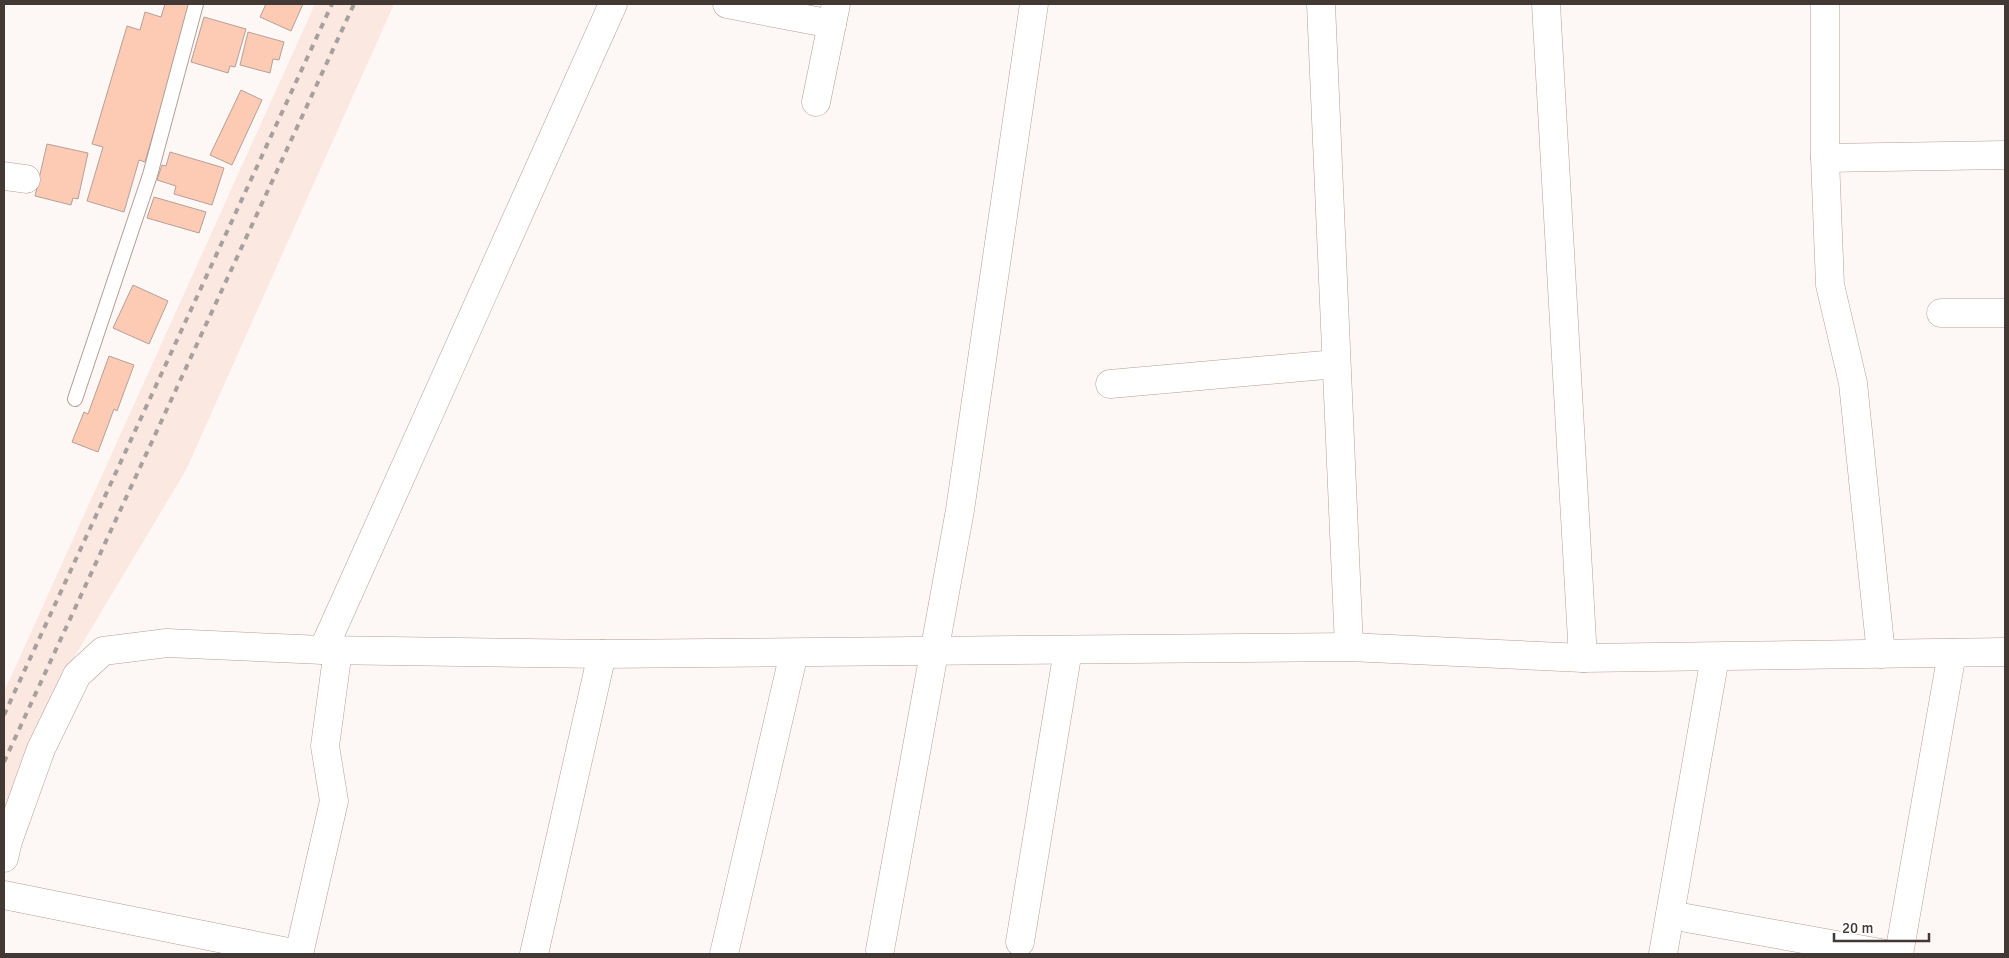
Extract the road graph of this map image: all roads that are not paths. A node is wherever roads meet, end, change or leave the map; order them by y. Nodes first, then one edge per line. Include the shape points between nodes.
1 (196, 4) edge
2 (613, 4) edge
3 (727, 4) edge
4 (1034, 4) edge
5 (1321, 4) edge
6 (1546, 4) edge
7 (1825, 4) edge
8 (834, 14) edge
9 (816, 102) dead end
10 (2005, 155) edge
11 (1825, 158) junction
12 (1941, 313) dead end
13 (2005, 313) edge
14 (1336, 364) junction
15 (1110, 384) dead end
16 (75, 399) dead end
17 (1349, 647) junction
18 (331, 650) junction
19 (1068, 650) junction
20 (934, 652) junction
21 (2005, 652) edge
22 (794, 653) junction
23 (1952, 653) junction
24 (602, 654) junction
25 (1881, 654) junction
26 (1714, 657) junction
27 (1583, 658) junction
28 (4, 858) edge
29 (4, 895) edge
30 (1670, 915) junction
31 (1020, 942) dead end
32 (880, 950) dead end
33 (298, 954) edge
34 (534, 954) edge
35 (724, 954) edge
36 (1663, 954) edge
37 (1886, 954) edge
38 (1899, 954) edge

1 - 16 lane via 150,175
2 - 18 street
3 - 8 street
4 - 20 street via 960,510
5 - 14 street
6 - 27 street
7 - 11 street
8 - 9 street
10 - 11 street
11 - 25 street via 1830,285 1853,383
12 - 13 street
14 - 15 street
14 - 17 street
17 - 19 street
17 - 27 street
18 - 24 street
18 - 28 street via 167,643 104,652 77,675 41,749
18 - 33 street via 324,746 334,801
19 - 20 street
19 - 31 street
20 - 22 street
20 - 32 street
21 - 23 street
22 - 24 street
22 - 35 street
23 - 25 street
23 - 38 street
24 - 34 street
25 - 26 street
26 - 27 street
26 - 30 street
29 - 33 street
30 - 36 street
30 - 37 street

